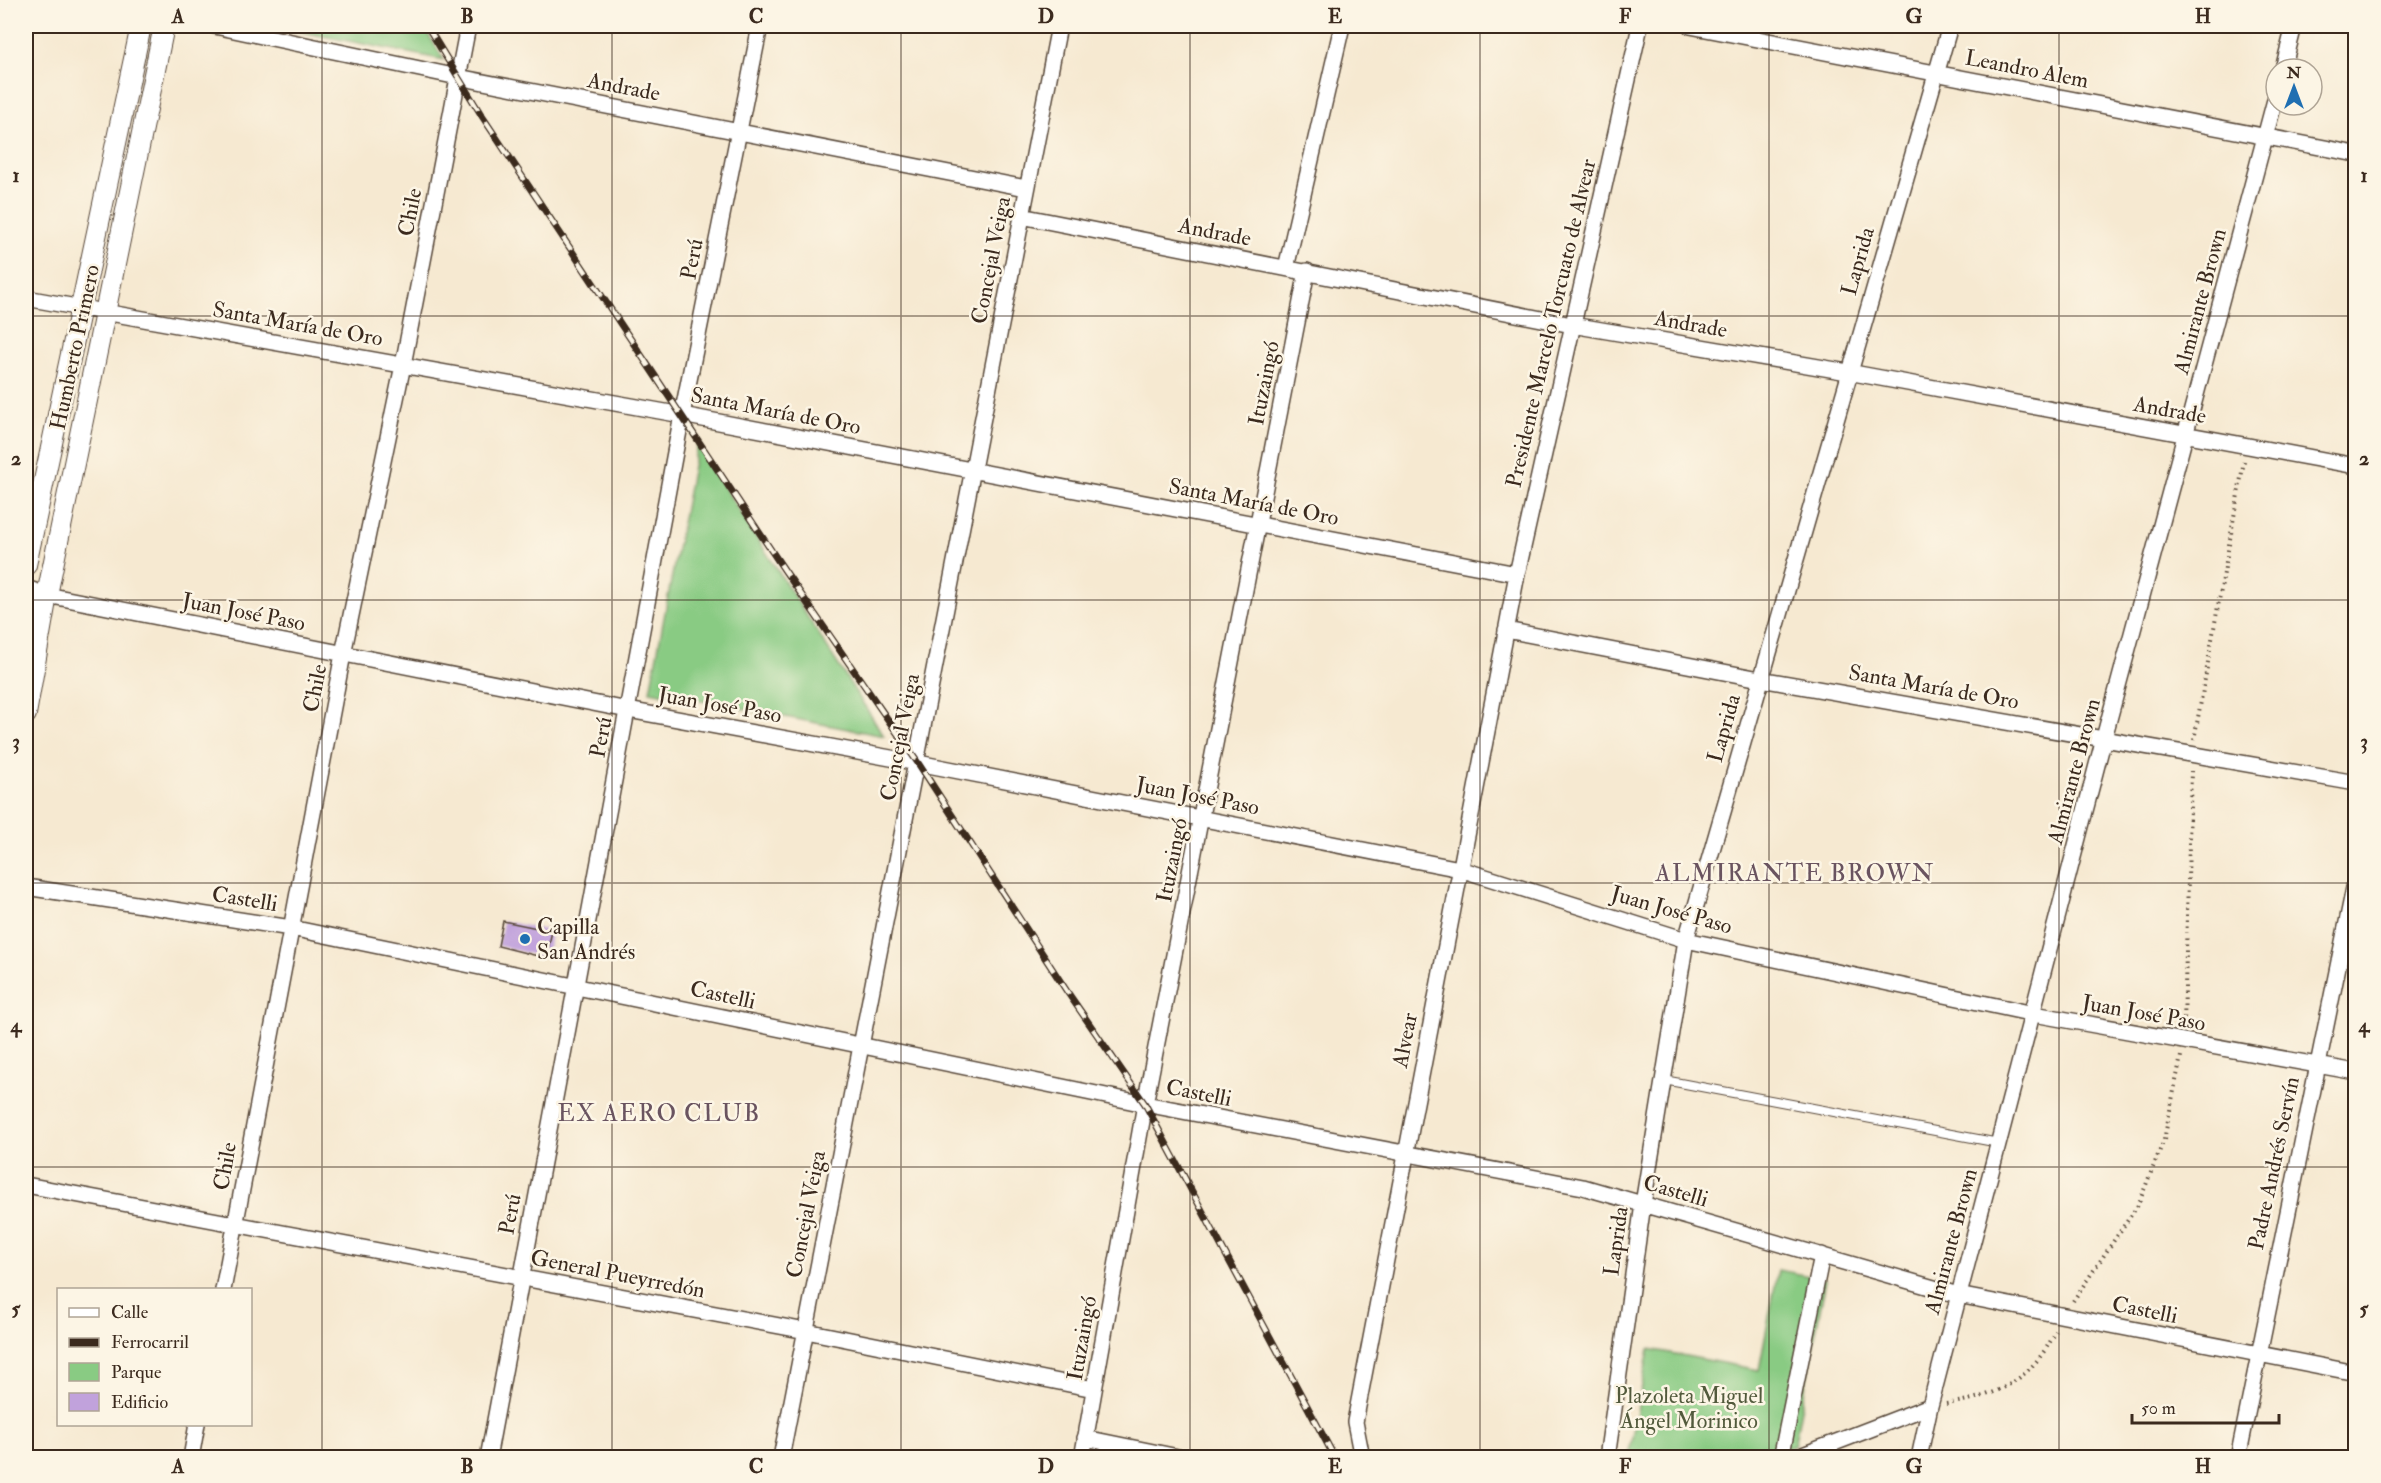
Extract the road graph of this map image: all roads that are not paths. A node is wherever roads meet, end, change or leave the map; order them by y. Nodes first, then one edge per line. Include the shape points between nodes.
1 (141, 26) edge
2 (164, 26) edge
3 (215, 26) edge
4 (468, 26) edge
5 (760, 26) edge
6 (1059, 26) edge
7 (1342, 26) edge
8 (1640, 26) edge
9 (1690, 26) edge
10 (1950, 26) edge
11 (2294, 26) edge
12 (2286, 57) edge
13 (1936, 74) junction
14 (458, 78) junction
15 (2270, 117) edge
16 (740, 131) junction
17 (2265, 138) junction
18 (2355, 154) edge
19 (1026, 188) junction
20 (1021, 216) junction
21 (1286, 268) junction
22 (1307, 271) junction
23 (26, 298) edge
24 (81, 307) junction
25 (106, 311) junction
26 (1572, 325) junction
27 (403, 365) junction
28 (1848, 372) junction
29 (682, 415) junction
30 (2187, 435) junction
31 (2355, 466) edge
32 (973, 470) junction
33 (1259, 524) junction
34 (26, 565) edge
35 (1517, 574) junction
36 (26, 588) edge
37 (47, 595) junction
38 (1506, 630) junction
39 (343, 654) junction
40 (1760, 679) junction
41 (628, 710) junction
42 (26, 714) edge
43 (2104, 738) junction
44 (918, 763) junction
45 (2355, 783) edge
46 (1203, 818) junction
47 (1460, 869) junction
48 (2355, 878) edge
49 (26, 887) edge
50 (291, 928) junction
51 (1686, 940) junction
52 (576, 987) junction
53 (2034, 1014) junction
54 (860, 1045) junction
55 (2316, 1066) junction
56 (2355, 1072) edge
57 (1664, 1080) junction
58 (1145, 1104) junction
59 (1999, 1143) junction
60 (1405, 1154) junction
61 (26, 1185) edge
62 (1643, 1204) junction
63 (236, 1226) junction
64 (1822, 1255) junction
65 (519, 1278) junction
66 (223, 1288) edge
67 (1958, 1295) junction
68 (806, 1331) junction
69 (2257, 1354) junction
70 (2355, 1373) edge
71 (1094, 1389) junction
72 (1930, 1406) junction
73 (197, 1426) edge
74 (1085, 1438) junction
75 (191, 1458) edge
76 (488, 1458) edge
77 (782, 1458) edge
78 (1082, 1458) edge
79 (1183, 1458) edge
80 (1362, 1458) edge
81 (1607, 1458) edge
82 (1781, 1458) edge
83 (1795, 1458) edge
84 (1919, 1458) edge
85 (2238, 1458) edge

1 - 24 street, Humberto Primero
2 - 25 street, Humberto Primero
3 - 14 street, Andrade
4 - 14 street, Chile
5 - 16 street, Perú
6 - 19 street, Concejal Veiga
7 - 21 street
8 - 26 street, Presidente Marcelo Torcuato de Alvear
9 - 13 street, Leandro Alem
10 - 13 street, Laprida
11 - 12 street
13 - 17 street, Leandro Alem
13 - 28 street, Laprida
14 - 16 street, Andrade
14 - 27 street, Chile
15 - 17 street, Almirante Brown
16 - 19 street, Andrade
16 - 29 street, Perú
17 - 18 street, Leandro Alem
17 - 30 street, Almirante Brown
19 - 20 street, Concejal Veiga
20 - 21 street, Andrade
20 - 32 street, Concejal Veiga
21 - 22 street, Andrade
22 - 26 street, Andrade
22 - 33 street, Ituzaingó
23 - 24 street, Santa María de Oro
24 - 25 street, Santa María de Oro
24 - 34 street, Humberto Primero
25 - 27 street, Santa María de Oro
25 - 37 street, Humberto Primero
26 - 28 street, Andrade
26 - 35 street, Presidente Marcelo Torcuato de Alvear
27 - 29 street, Santa María de Oro
27 - 39 street, Chile
28 - 30 street, Andrade
28 - 40 street, Laprida
29 - 32 street, Santa María de Oro
29 - 41 street, Perú
30 - 31 street, Andrade
30 - 43 street, Almirante Brown
32 - 33 street, Santa María de Oro
32 - 44 street, Concejal Veiga
33 - 35 street, Santa María de Oro
33 - 46 street, Ituzaingó
35 - 38 street, Presidente Marcelo Torcuato de Alvear
36 - 37 street, Juan José Paso
37 - 39 street, Juan José Paso
37 - 42 street, Humberto Primero
38 - 40 street, Santa María de Oro
38 - 47 street, Alvear
39 - 41 street, Juan José Paso
39 - 50 street, Chile
40 - 43 street, Santa María de Oro
40 - 51 street, Laprida
41 - 44 street, Juan José Paso
41 - 52 street, Perú
43 - 45 street, Santa María de Oro
43 - 53 street, Almirante Brown
44 - 46 street, Juan José Paso
44 - 54 street, Concejal Veiga
46 - 47 street, Juan José Paso
46 - 58 street, Ituzaingó
47 - 51 street, Juan José Paso
47 - 60 street, Alvear
48 - 55 street, Padre Andrés Servín
49 - 50 street, Castelli
50 - 52 street, Castelli
50 - 63 street, Chile
51 - 53 street, Juan José Paso
51 - 57 street, Laprida
52 - 54 street, Castelli
52 - 65 street, Perú
53 - 55 street, Juan José Paso
53 - 59 street, Almirante Brown
54 - 58 street, Castelli
54 - 68 street, Concejal Veiga
55 - 56 street, Juan José Paso
55 - 69 street, Padre Andrés Servín
57 - 59 lane
57 - 62 street, Laprida
58 - 60 street, Castelli
58 - 71 street, Ituzaingó
59 - 67 street, Almirante Brown
60 - 62 street, Castelli via 1583,1187
60 - 80 street, Alvear via 1355,1422
61 - 63 street, General Pueyrredón
62 - 64 street, Castelli
62 - 81 street, Laprida
63 - 65 street, General Pueyrredón
63 - 66 street, Chile
64 - 67 street, Castelli
64 - 82 street
65 - 68 street, General Pueyrredón
65 - 76 street, Perú
67 - 69 street, Castelli
67 - 72 street, Almirante Brown
68 - 71 street, General Pueyrredón
68 - 77 street, Concejal Veiga
69 - 70 street, Castelli
69 - 85 street, Padre Andrés Servín
71 - 74 street, Ituzaingó
72 - 83 street
72 - 84 street, Almirante Brown
73 - 75 street
74 - 78 street, Ituzaingó
74 - 79 street

